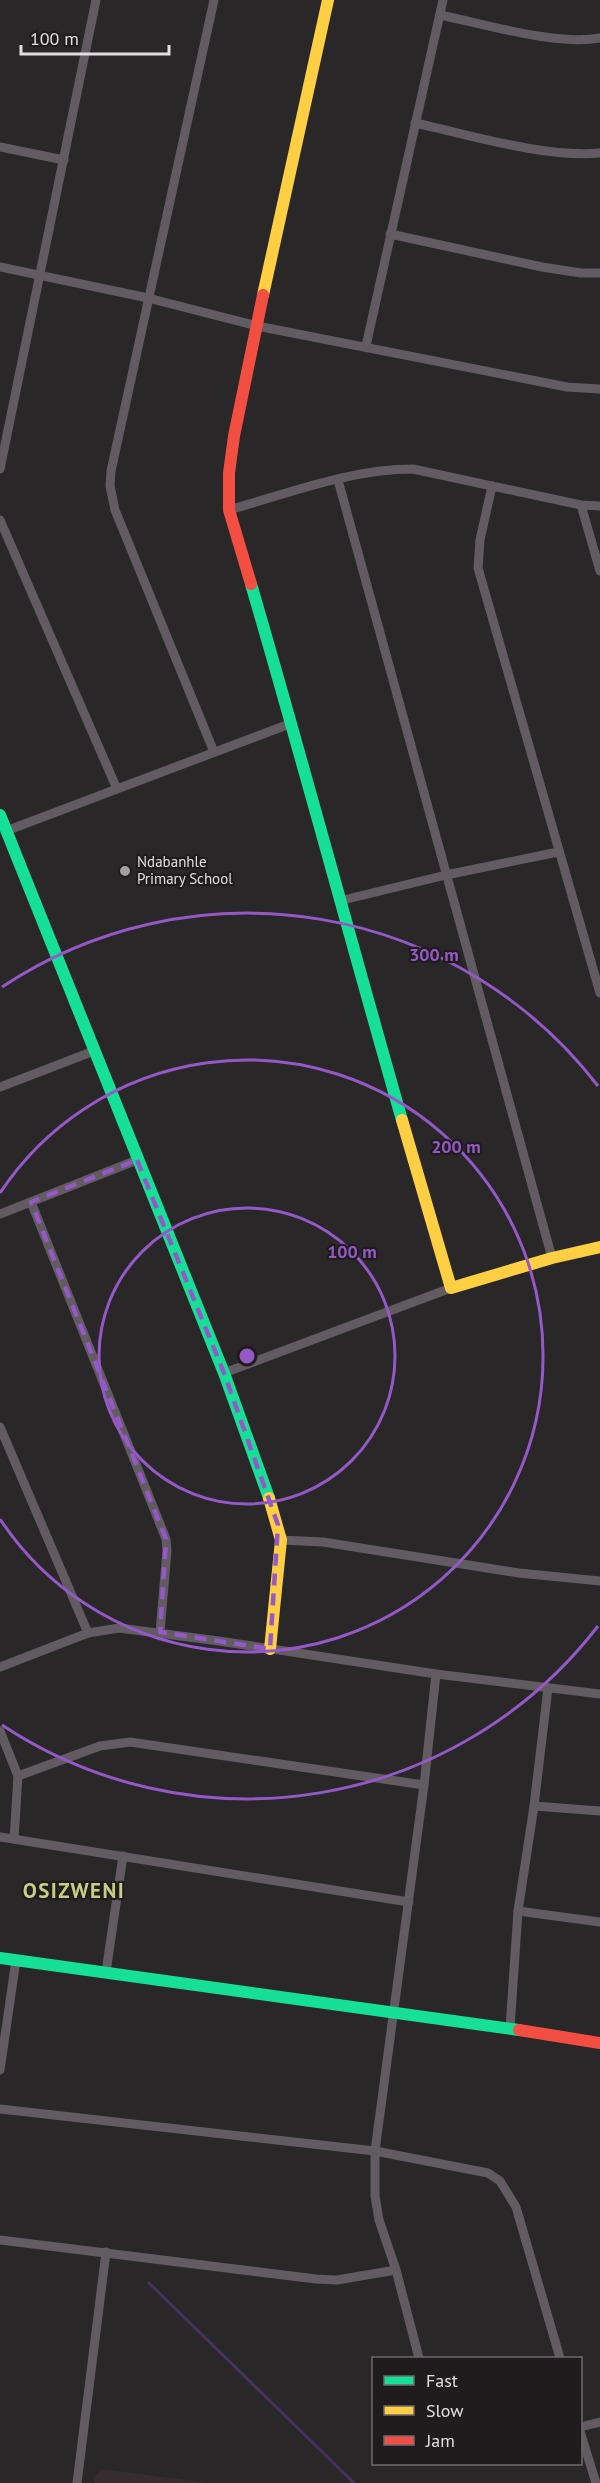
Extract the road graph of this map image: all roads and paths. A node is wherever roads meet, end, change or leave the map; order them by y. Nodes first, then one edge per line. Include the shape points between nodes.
1 (96, 0) edge
2 (214, 0) edge
3 (328, 0) edge
4 (443, 0) edge
5 (440, 15) junction
6 (600, 38) edge
7 (416, 123) junction
8 (0, 147) edge
9 (600, 153) edge
10 (64, 160) junction
11 (390, 234) junction
12 (0, 267) edge
13 (600, 273) edge
14 (41, 276) junction
15 (148, 298) junction
16 (257, 326) junction
17 (366, 346) junction
18 (600, 389) edge
19 (0, 469) edge
20 (338, 480) junction
21 (492, 486) junction
22 (581, 506) junction
23 (600, 506) edge
24 (230, 510) junction
25 (0, 520) edge
26 (600, 571) edge
27 (292, 723) junction
28 (214, 752) junction
29 (117, 789) junction
30 (0, 815) edge
31 (6, 831) junction
32 (558, 852) junction
33 (446, 875) junction
34 (339, 901) junction
35 (600, 993) edge
36 (94, 1051) junction
37 (0, 1087) edge
38 (137, 1160) junction
39 (31, 1202) junction
40 (0, 1214) edge
41 (600, 1247) edge
42 (552, 1258) junction
43 (451, 1288) junction
44 (224, 1373) junction
45 (0, 1427) edge
46 (281, 1540) junction
47 (600, 1581) edge
48 (160, 1632) junction
49 (88, 1633) junction
50 (270, 1649) junction
51 (0, 1667) edge
52 (436, 1674) junction
53 (548, 1688) junction
54 (600, 1694) edge
55 (0, 1731) edge
56 (18, 1776) junction
57 (424, 1785) junction
58 (534, 1806) junction
59 (600, 1811) edge
60 (0, 1838) edge
61 (14, 1839) junction
62 (123, 1856) junction
63 (409, 1902) junction
64 (518, 1911) junction
65 (600, 1922) edge
66 (0, 1958) edge
67 (16, 1960) junction
68 (106, 1972) junction
69 (395, 2012) junction
70 (510, 2028) junction
71 (600, 2043) edge
72 (0, 2070) edge
73 (0, 2109) edge
74 (375, 2151) junction
75 (0, 2240) edge
76 (106, 2252) junction
77 (396, 2270) junction
78 (419, 2357) edge
79 (560, 2357) edge
80 (600, 2422) edge
81 (582, 2428) edge
82 (582, 2436) edge
83 (77, 2483) edge
84 (596, 2483) edge

1 - 10 street
2 - 15 street
3 - 16 street
4 - 5 street
5 - 6 street via 555,39
5 - 7 street
7 - 9 street via 555,153
7 - 11 street
8 - 10 street
10 - 14 street
11 - 13 street via 542,267
11 - 17 street
12 - 14 street
14 - 15 street
14 - 19 street
15 - 16 street
15 - 28 street via 110,486 116,510
16 - 17 street
16 - 24 street via 232,453 227,492
17 - 18 street via 567,387
20 - 21 street via 388,469 413,469
20 - 24 street
20 - 33 street
21 - 22 street
21 - 32 street via 478,568
22 - 23 street
22 - 26 street
24 - 27 street
25 - 29 street
27 - 28 street
27 - 34 street
28 - 29 street
29 - 31 street
30 - 31 street
31 - 36 street
32 - 33 street
32 - 35 street
33 - 34 street
33 - 42 street
34 - 43 street
36 - 37 street
36 - 38 street
38 - 39 street
38 - 44 street
39 - 40 street
39 - 48 street via 166,1539
41 - 42 street
42 - 43 street
43 - 44 street
44 - 46 street via 273,1507
45 - 49 street
46 - 47 street via 323,1542 519,1573
46 - 50 street
48 - 49 street via 119,1628
48 - 50 street
49 - 51 street
50 - 52 street
52 - 53 street
52 - 57 street
53 - 54 street
53 - 58 street
55 - 56 street
56 - 57 street via 100,1746 130,1742
56 - 61 street
57 - 63 street
58 - 59 street
58 - 64 street
60 - 61 street
61 - 62 street
62 - 63 street
62 - 68 street
63 - 69 street
64 - 65 street
64 - 70 street
66 - 67 street
67 - 68 street
67 - 72 street
68 - 69 street
69 - 70 street
69 - 74 street
70 - 71 street
73 - 74 street
74 - 77 street via 379,2220
74 - 79 street via 488,2173 500,2181 516,2207
75 - 76 street
76 - 77 street via 316,2279 337,2280
76 - 83 street
77 - 78 street
80 - 81 street
82 - 84 street

